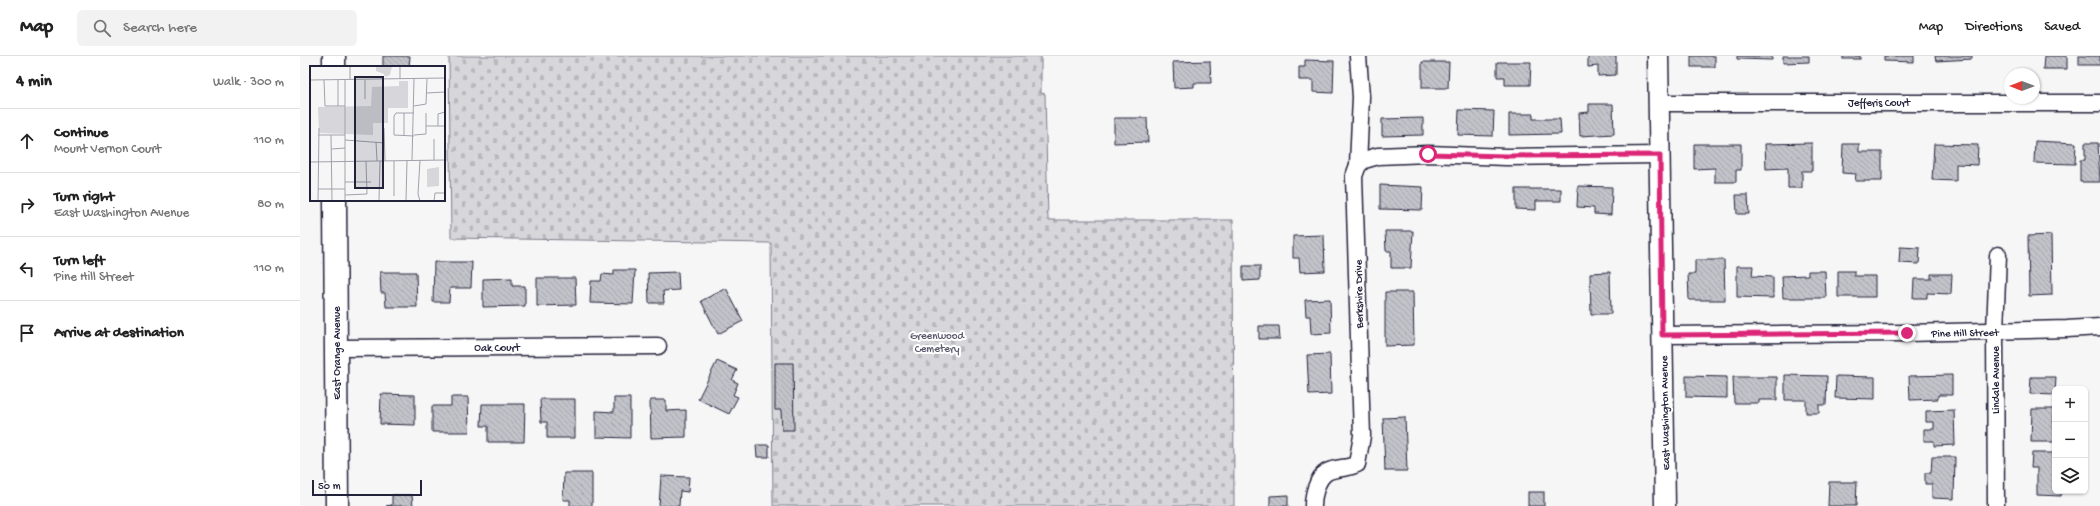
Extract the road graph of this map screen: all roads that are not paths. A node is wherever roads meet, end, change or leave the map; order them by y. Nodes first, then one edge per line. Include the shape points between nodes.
1 (1358, 56) edge
2 (1658, 56) edge
3 (1659, 103) junction
4 (2100, 103) edge
5 (1660, 155) junction
6 (1358, 165) junction
7 (335, 201) edge
8 (1998, 255) dead end
9 (2100, 327) edge
10 (1995, 331) junction
11 (1662, 335) junction
12 (658, 346) dead end
13 (336, 348) junction
14 (337, 506) edge
15 (1313, 506) edge
16 (1666, 506) edge
17 (1996, 506) edge

1 - 6 street, Berkshire Drive via 1361,96
2 - 3 street, East Washington Avenue
3 - 4 street, Jefferis Court
3 - 5 street, East Washington Avenue
5 - 6 street via 1428,154 1378,156 1364,160
5 - 11 street, East Washington Avenue
6 - 15 street, Berkshire Drive via 1354,176 1362,436 1360,457 1357,464 1350,468 1324,475 1314,495
7 - 13 main road, East Orange Avenue
8 - 10 street, Lindale Avenue
9 - 10 street, Pine Hill Street
10 - 11 street, Pine Hill Street
10 - 17 street, Lindale Avenue
11 - 16 street, East Washington Avenue
12 - 13 street, Oak Court
13 - 14 main road, East Orange Avenue

